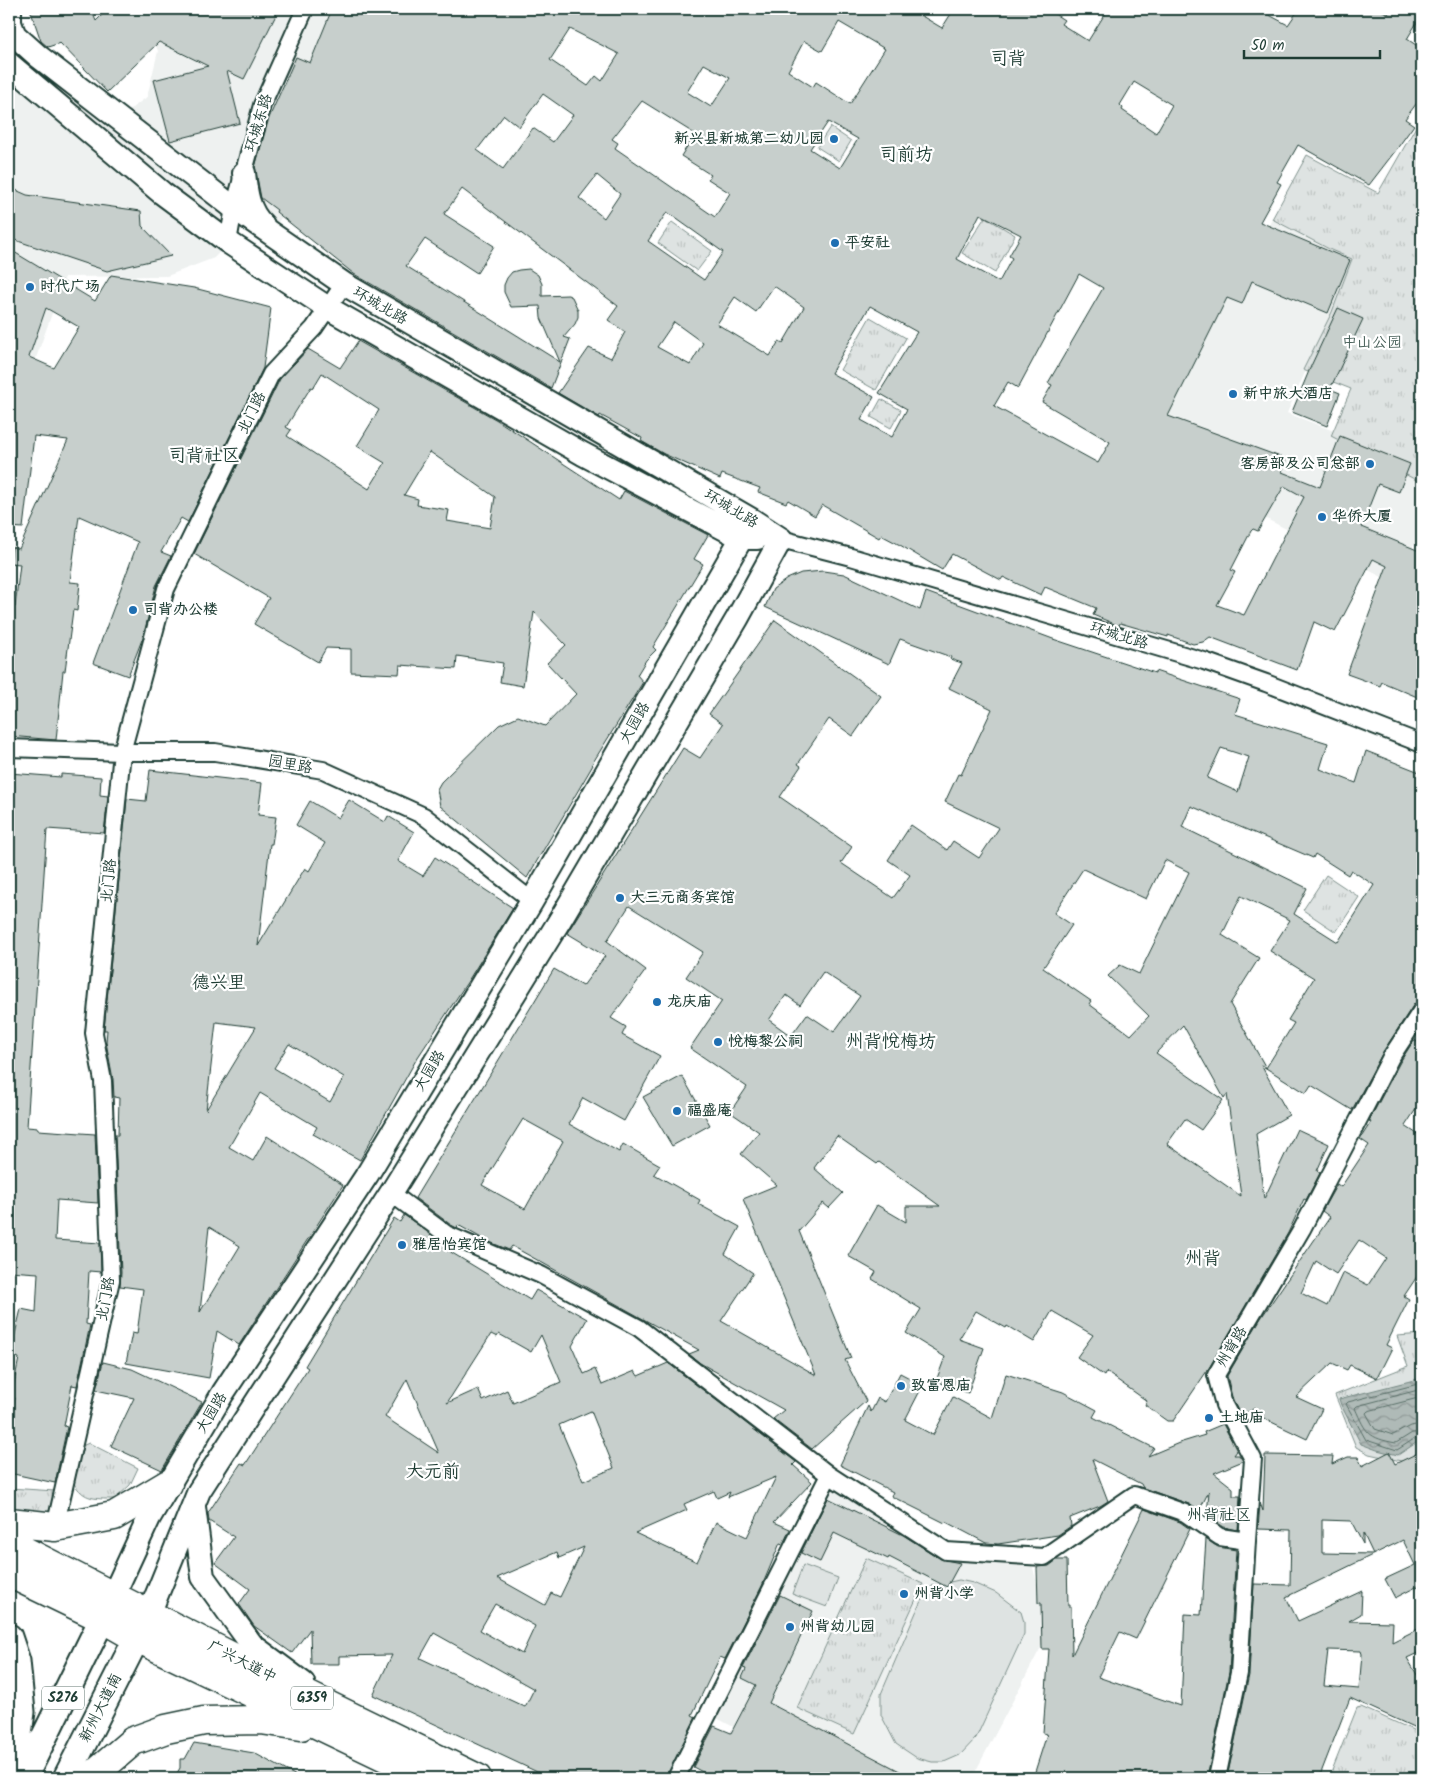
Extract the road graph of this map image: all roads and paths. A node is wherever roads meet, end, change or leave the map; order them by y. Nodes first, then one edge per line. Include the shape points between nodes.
1 (10, 9) edge
2 (305, 9) edge
3 (12, 33) edge
4 (9, 64) edge
5 (9, 72) edge
6 (30, 82) junction
7 (190, 173) junction
8 (244, 173) junction
9 (234, 208) junction
10 (274, 236) junction
11 (228, 242) junction
12 (344, 284) junction
13 (328, 308) junction
14 (747, 529) junction
15 (780, 539) junction
16 (1422, 744) edge
17 (9, 748) edge
18 (122, 752) junction
19 (532, 901) junction
20 (1422, 1010) edge
21 (391, 1192) junction
22 (829, 1475) junction
23 (168, 1484) junction
24 (193, 1506) junction
25 (9, 1522) edge
26 (55, 1527) junction
27 (1246, 1542) junction
28 (9, 1543) edge
29 (9, 1573) edge
30 (107, 1607) junction
31 (149, 1614) junction
32 (9, 1637) edge
33 (137, 1638) junction
34 (338, 1722) junction
35 (13, 1778) edge
36 (24, 1778) edge
37 (66, 1778) edge
38 (90, 1778) edge
39 (428, 1778) edge
40 (477, 1778) edge
41 (676, 1778) edge
42 (1217, 1778) edge

1 - 3 main road
2 - 8 street, 环城东路 via 262,105
3 - 7 main road, 环城北路
4 - 6 main road, 环城北路
5 - 6 main road
6 - 11 main road, 环城北路 via 162,193
7 - 8 main road via 211,184 227,186 239,181
7 - 9 main road, 环城北路
8 - 9 street, 环城东路
8 - 10 main road via 250,206
9 - 10 main road, 环城北路
9 - 11 street, 环城东路
10 - 12 main road, 环城北路
11 - 13 main road, 环城北路
12 - 13 street, 北门路
12 - 14 main road, 环城北路
13 - 14 main road, 环城北路 via 583,454
13 - 18 street, 北门路 via 271,374 166,589
14 - 15 main road, 环城北路
14 - 19 main road, 大园路
15 - 16 street, 环城北路 via 852,557 1204,661
15 - 21 main road, 大园路 via 737,619 565,912
17 - 18 street, 园里路
18 - 19 street, 园里路 via 215,752 323,770 424,816
18 - 26 street, 北门路 via 94,1033 103,1081 111,1280
19 - 23 main road, 大园路 via 367,1175
20 - 27 street, 州背路 via 1391,1058 1302,1229 1216,1375 1224,1404 1253,1459
21 - 22 street via 446,1234 541,1275 639,1328
21 - 24 main road, 大园路 via 199,1491
22 - 27 street via 946,1551 1044,1557 1134,1495 1185,1513 1220,1537
22 - 41 street
23 - 26 highway via 114,1516
23 - 30 main road, 大园路 via 148,1518
24 - 31 main road, 大园路
24 - 34 main road via 203,1577 252,1645
25 - 26 highway
27 - 42 street, 州背路 via 1239,1673
28 - 30 highway, 广兴大道中 / G359
29 - 30 highway, 广兴大道中 / G359
30 - 31 highway, 广兴大道中 / G359
30 - 33 highway, 广兴大道中 / G359
30 - 36 main road, S276
31 - 33 main road, 大园路 / S276
31 - 34 highway, 广兴大道中 / G359
32 - 35 main road via 17,1661 22,1712
33 - 34 highway, 广兴大道中 / G359
33 - 37 main road, 新州大道南 / S276
34 - 38 highway via 204,1721 166,1729 133,1741
34 - 39 highway, 广兴大道中 / G359
34 - 40 highway, 广兴大道中 / G359

